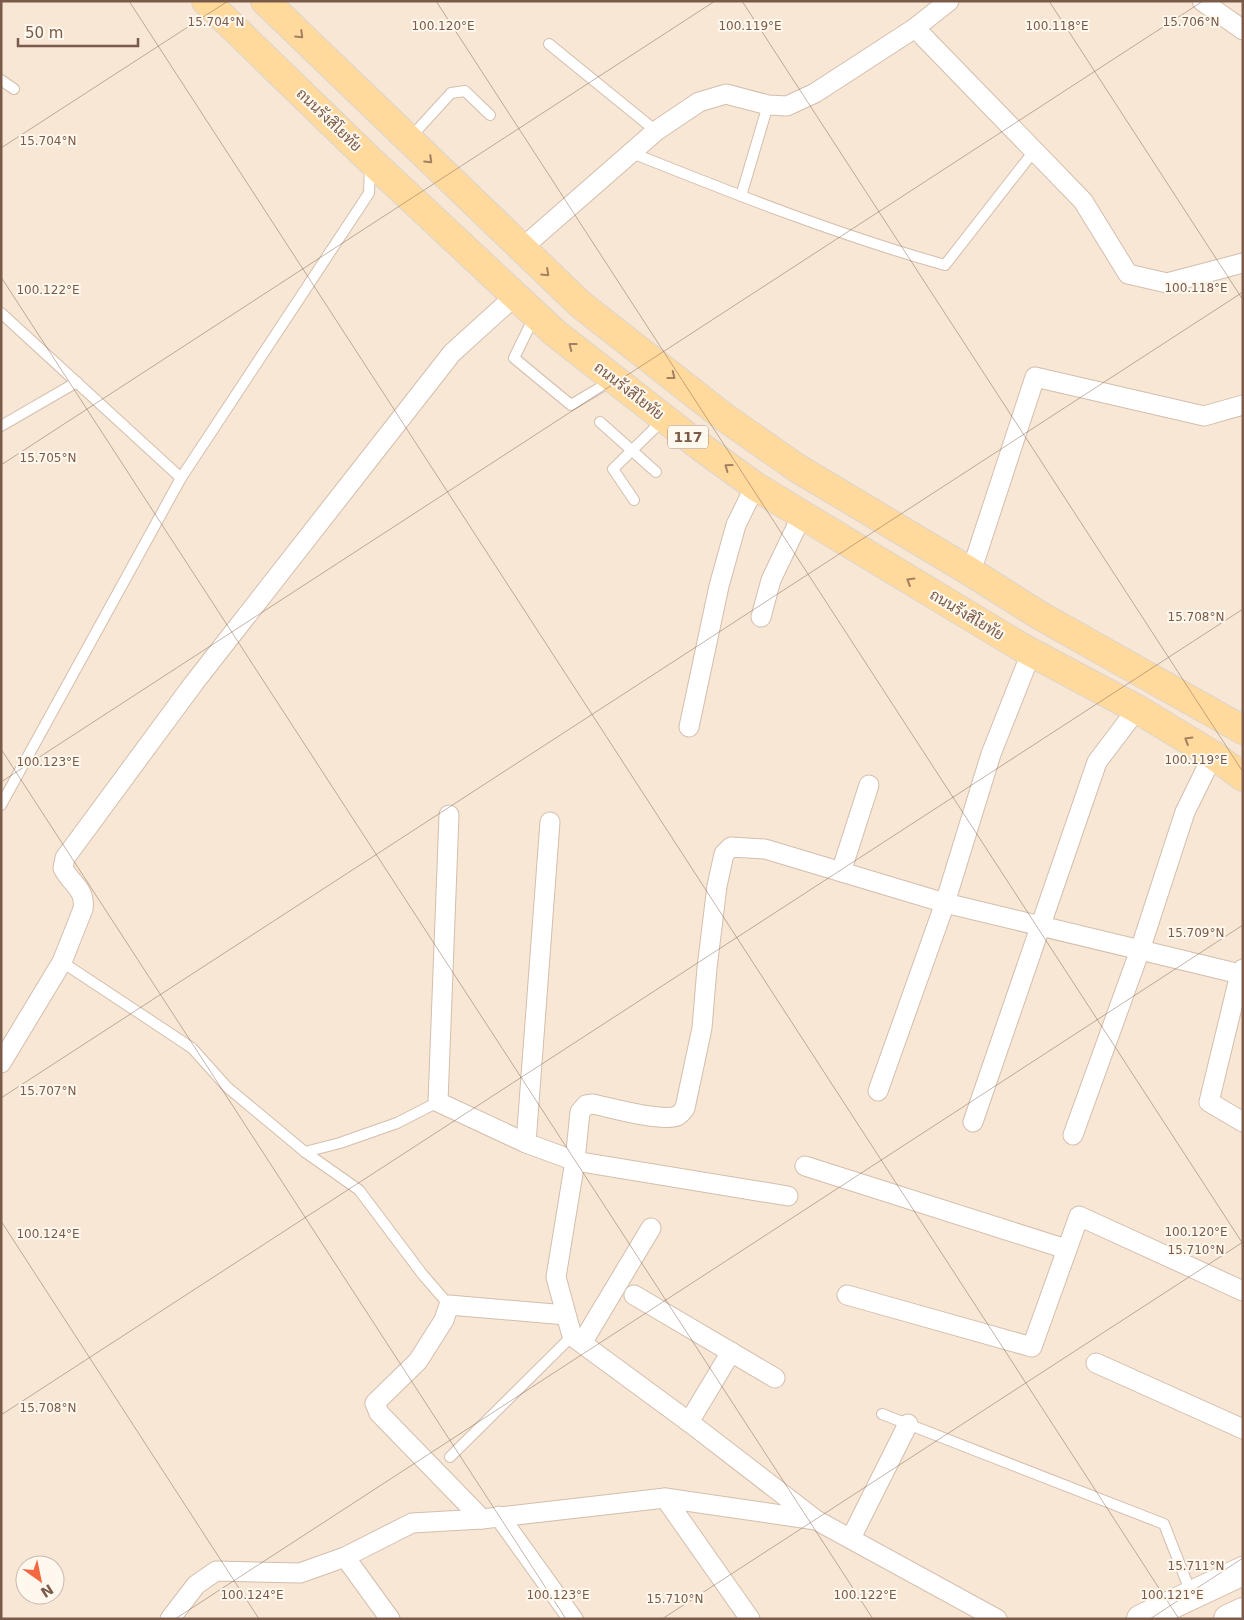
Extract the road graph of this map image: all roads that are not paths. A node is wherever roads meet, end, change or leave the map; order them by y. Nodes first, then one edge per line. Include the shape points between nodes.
1 (206, 1) edge
2 (264, 1) edge
3 (949, 1) edge
4 (1202, 1) edge
5 (915, 28) junction
6 (1243, 30) edge
7 (549, 44) dead end
8 (1, 80) edge
9 (14, 89) dead end
10 (768, 105) junction
11 (490, 115) dead end
12 (656, 131) junction
13 (408, 140) junction
14 (1034, 151) junction
15 (632, 153) junction
16 (370, 160) junction
17 (741, 196) junction
18 (521, 249) junction
19 (1243, 263) edge
20 (516, 295) junction
21 (1, 313) edge
22 (536, 314) junction
23 (614, 379) junction
24 (77, 382) junction
25 (1243, 405) edge
26 (665, 419) junction
27 (600, 422) dead end
28 (1, 426) edge
29 (632, 450) junction
30 (656, 472) dead end
31 (181, 478) junction
32 (754, 486) junction
33 (634, 500) dead end
34 (802, 515) junction
35 (971, 572) junction
36 (1039, 615) junction
37 (761, 617) dead end
38 (1026, 650) junction
39 (1137, 709) junction
40 (688, 727) dead end
41 (1243, 730) edge
42 (1213, 755) junction
43 (1243, 777) edge
44 (870, 785) dead end
45 (1, 805) edge
46 (449, 815) dead end
47 (550, 822) dead end
48 (841, 872) junction
49 (945, 903) junction
50 (1042, 926) junction
51 (1140, 950) junction
52 (62, 962) junction
53 (1241, 972) edge
54 (1, 1063) edge
55 (878, 1090) dead end
56 (438, 1102) junction
57 (973, 1122) dead end
58 (1243, 1122) edge
59 (1073, 1135) dead end
60 (526, 1143) junction
61 (305, 1152) junction
62 (575, 1161) junction
63 (805, 1166) dead end
64 (788, 1196) dead end
65 (651, 1228) dead end
66 (1066, 1249) junction
67 (1243, 1290) edge
68 (634, 1295) dead end
69 (846, 1296) dead end
70 (449, 1305) junction
71 (566, 1315) junction
72 (577, 1340) junction
73 (732, 1352) junction
74 (1096, 1363) dead end
75 (775, 1378) dead end
76 (882, 1414) dead end
77 (689, 1422) junction
78 (908, 1424) junction
79 (1243, 1428) edge
80 (450, 1458) dead end
81 (665, 1498) junction
82 (491, 1517) junction
83 (816, 1520) junction
84 (851, 1538) junction
85 (345, 1557) junction
86 (1243, 1571) edge
87 (1192, 1596) junction
88 (1243, 1612) edge
89 (170, 1619) edge
90 (390, 1619) edge
91 (573, 1619) edge
92 (750, 1619) edge
93 (997, 1619) edge
94 (1141, 1619) edge
95 (1228, 1619) edge

1 - 16 main road, ถนนรังสิโยทัย / 117
2 -> 13 main road, 117
3 - 5 street
4 - 6 street
5 - 10 street via 815,93 787,106
5 - 14 street
7 - 12 lane
8 - 9 lane
10 - 12 street via 726,94 699,102
10 - 17 lane
11 - 13 lane via 465,91 451,93
12 - 15 street
13 -> 18 main road, 117
14 - 17 lane via 945,265
14 - 19 street via 1083,202 1128,274 1167,283
15 - 17 lane
15 - 18 street
16 - 20 main road, ถนนรังสิโยทัย / 117
16 - 31 lane via 369,193
18 -> 35 main road, 117 via 580,304 724,417 797,468
20 - 22 main road, ถนนรังสิโยทัย / 117
20 - 52 street via 452,353 176,706 65,858 64,870 81,892 84,905
21 - 24 lane
23 -> 22 main road, ถนนรังสิโยทัย / 117
22 - 23 lane via 514,358 521,364 571,405
23 - 26 main road, ถนนรังสิโยทัย / 117
24 - 28 lane
24 - 31 lane
25 - 35 street via 1204,416 1035,377
26 - 29 lane
32 -> 26 main road, ถนนรังสิโยทัย / 117
27 - 29 lane
29 - 30 lane
29 - 33 lane via 613,469
31 - 45 lane
32 - 34 main road, ถนนรังสิโยทัย / 117
32 - 40 street via 736,525 719,586
34 - 37 street via 771,580
38 -> 34 main road, ถนนรังสิโยทัย / 117
35 - 36 main road, 117
36 - 38 main road
36 - 41 main road, 117
38 - 39 main road, ถนนรังสิโยทัย / 117
38 - 49 street
42 -> 39 main road, ถนนรังสิโยทัย / 117
39 - 50 street via 1097,762
42 - 43 main road, ถนนรังสิโยทัย / 117
42 - 51 street via 1185,812
44 - 48 street
46 - 56 street
47 - 60 street
48 - 49 street
48 - 62 street via 765,849 731,847 727,850 718,886 702,1028 685,1108 672,1117 644,1116 586,1105 580,1112
49 - 50 street
49 - 55 street
50 - 51 street
50 - 57 street
51 - 53 street
51 - 59 street
52 - 54 street
52 - 61 lane via 192,1048 227,1088
53 - 58 street via 1210,1102
56 - 60 street
56 - 61 lane via 397,1123
60 - 62 street
61 - 70 lane via 359,1190
62 - 64 street
62 - 71 street via 556,1277
63 - 66 street
65 - 72 street
66 - 67 street via 1080,1216
66 - 69 street via 1032,1347
68 - 73 street
70 - 71 street
70 - 82 street via 444,1320 418,1361 375,1403 379,1413
71 - 72 street
72 - 77 street
72 - 80 lane
73 - 75 street
73 - 77 street
74 - 79 street
76 - 78 lane
77 - 83 street
78 - 84 street
78 - 87 lane via 1164,1524
81 - 82 street
81 - 83 street
81 - 92 street
82 - 85 street via 412,1523
82 - 91 street
83 - 84 street
84 - 93 street
85 - 89 street via 300,1574 216,1571 196,1585
85 - 90 street
86 - 87 main road
87 - 94 main road
88 - 95 main road

